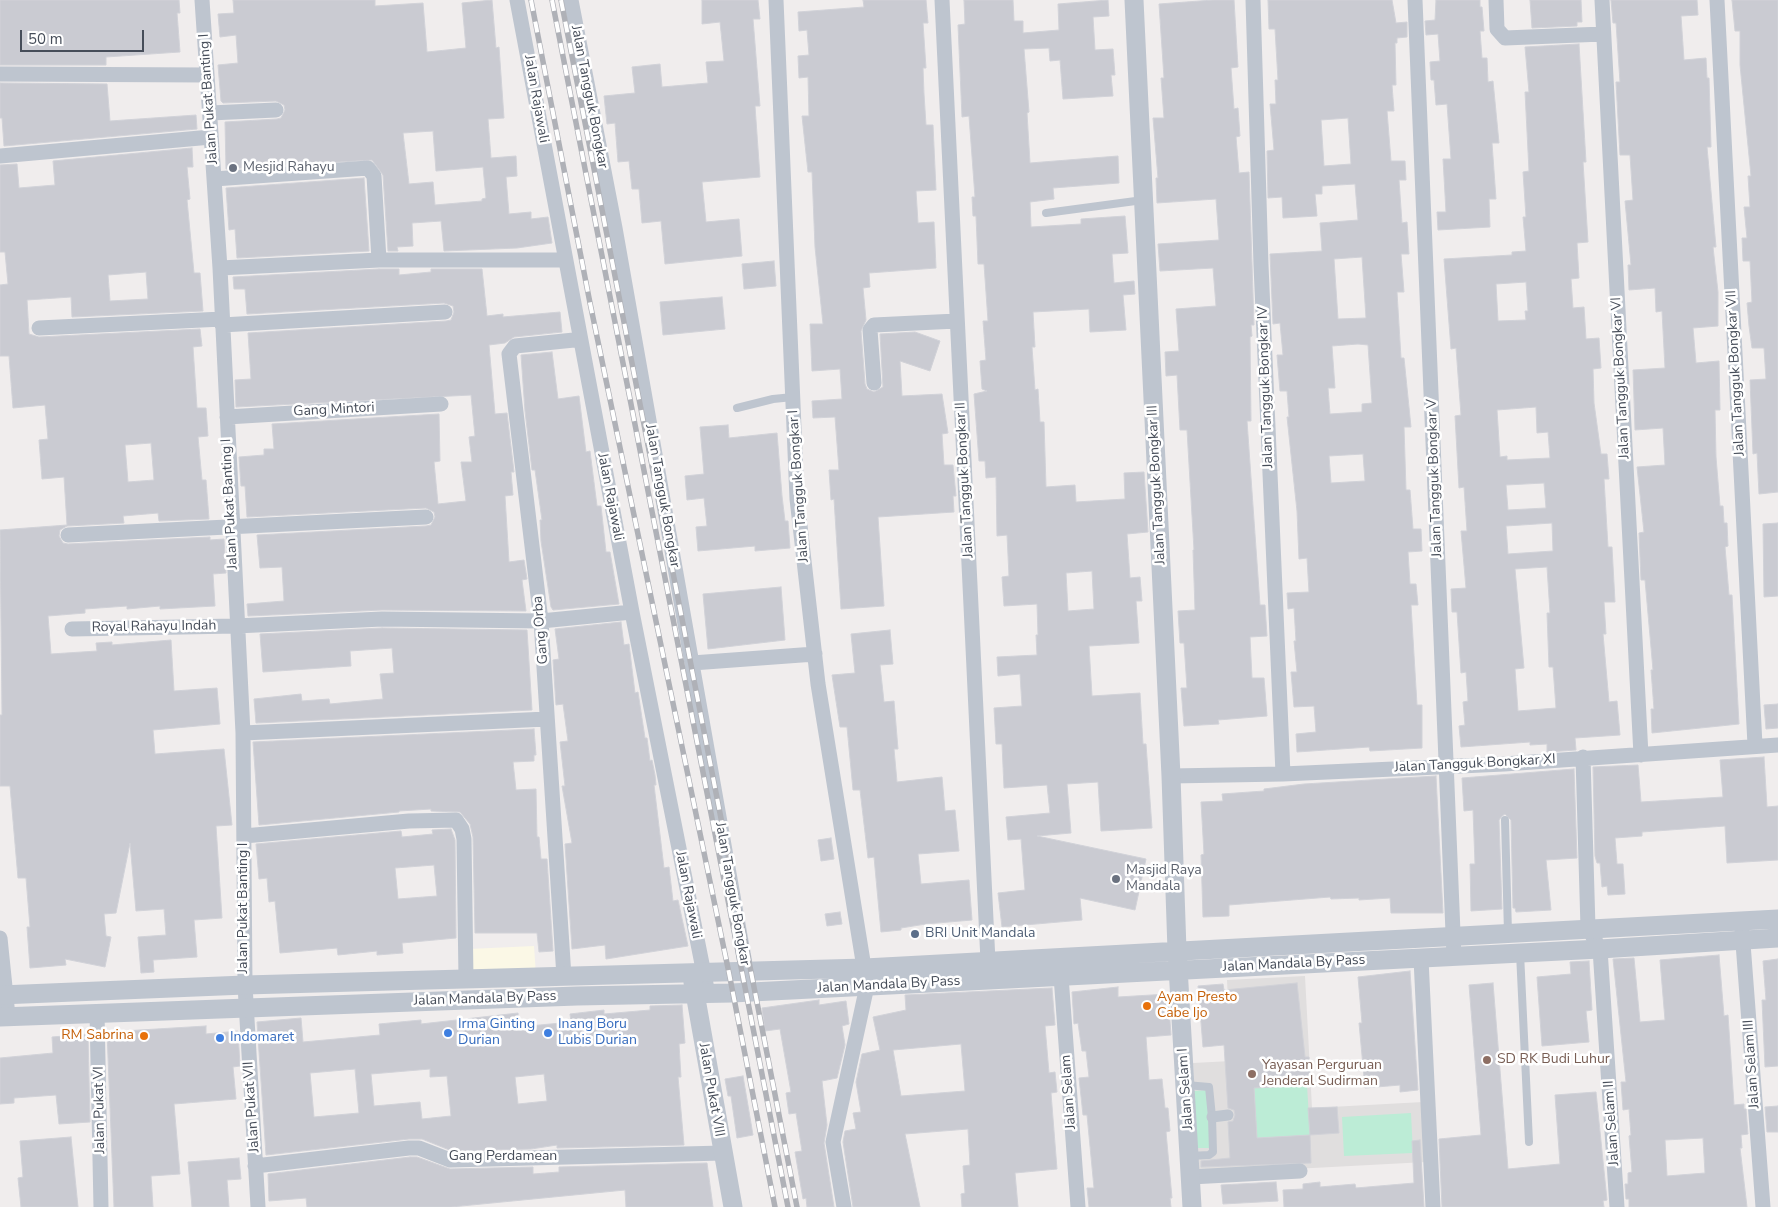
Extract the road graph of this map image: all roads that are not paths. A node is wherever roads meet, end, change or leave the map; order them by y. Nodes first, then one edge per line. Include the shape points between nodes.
1 (202, 0) edge
2 (517, 0) edge
3 (570, 0) edge
4 (776, 0) edge
5 (942, 0) edge
6 (1134, 0) edge
7 (1253, 0) edge
8 (1415, 0) edge
9 (1496, 0) edge
10 (1602, 0) edge
11 (1717, 0) edge
12 (1603, 34) junction
13 (0, 74) edge
14 (207, 75) junction
15 (276, 110) dead end
16 (210, 113) junction
17 (211, 137) junction
18 (0, 156) edge
19 (214, 179) junction
20 (1143, 200) junction
21 (1046, 212) dead end
22 (379, 260) junction
23 (565, 260) junction
24 (220, 268) junction
25 (445, 312) dead end
26 (222, 322) junction
27 (957, 322) junction
28 (39, 328) dead end
29 (574, 340) dead end
30 (874, 383) dead end
31 (793, 397) junction
32 (441, 404) dead end
33 (737, 408) dead end
34 (226, 416) junction
35 (426, 517) dead end
36 (232, 526) junction
37 (68, 535) dead end
38 (632, 612) junction
39 (541, 621) junction
40 (236, 626) junction
41 (72, 629) dead end
42 (815, 654) junction
43 (692, 663) junction
44 (547, 719) junction
45 (243, 732) junction
46 (1778, 745) edge
47 (1755, 746) junction
48 (1641, 755) junction
49 (1583, 758) junction
50 (1447, 767) junction
51 (1283, 774) junction
52 (1171, 776) junction
53 (1506, 820) dead end
54 (244, 836) junction
55 (1778, 920) edge
56 (1588, 928) junction
57 (1742, 930) junction
58 (1508, 933) junction
59 (1454, 936) junction
60 (0, 938) edge
61 (1778, 938) edge
62 (1600, 949) junction
63 (1177, 950) junction
64 (1520, 953) junction
65 (1454, 957) junction
66 (1421, 959) junction
67 (988, 960) junction
68 (1178, 970) junction
69 (746, 972) junction
70 (698, 973) junction
71 (1061, 976) junction
72 (564, 977) junction
73 (866, 977) junction
74 (466, 979) junction
75 (245, 985) junction
76 (750, 992) junction
77 (701, 994) junction
78 (3, 995) edge
79 (246, 1008) junction
80 (97, 1013) junction
81 (4, 1017) edge
82 (1186, 1085) junction
83 (1228, 1115) dead end
84 (1212, 1117) junction
85 (1529, 1142) dead end
86 (723, 1153) junction
87 (1190, 1156) junction
88 (255, 1166) junction
89 (1300, 1171) dead end
90 (1191, 1177) junction
91 (102, 1207) edge
92 (258, 1207) edge
93 (733, 1207) edge
94 (844, 1207) edge
95 (1078, 1207) edge
96 (1192, 1207) edge
97 (1433, 1207) edge
98 (1617, 1207) edge
99 (1763, 1207) edge

1 - 14 street, Jalan Pukat Banting I
2 - 23 street, Jalan Rajawali
3 - 43 street, Jalan Tangguk Bongkar
4 - 31 street, Jalan Tangguk Bongkar I
5 - 27 street, Jalan Tangguk Bongkar II
6 - 20 street, Jalan Tangguk Bongkar III
7 - 51 street, Jalan Tangguk Bongkar IV
8 - 50 street, Jalan Tangguk Bongkar V
9 - 12 street via 1497,29 1505,38
10 - 12 street, Jalan Tangguk Bongkar VI
11 - 47 street, Jalan Tangguk Bongkar VII
12 - 48 street, Jalan Tangguk Bongkar VI
13 - 14 street
14 - 16 street, Jalan Pukat Banting I
15 - 16 street
16 - 17 street, Jalan Pukat Banting I
17 - 18 street
17 - 19 street, Jalan Pukat Banting I
19 - 22 street via 368,168 374,176
19 - 24 street, Jalan Pukat Banting I
20 - 21 lane
20 - 52 street, Jalan Tangguk Bongkar III
22 - 23 street
22 - 24 street
23 - 38 street, Jalan Rajawali
24 - 26 street, Jalan Pukat Banting I
25 - 26 street
26 - 28 street
26 - 34 street, Jalan Pukat Banting I
27 - 30 street via 871,327
27 - 67 street, Jalan Tangguk Bongkar II
29 - 39 street, Gang Orba via 515,346 509,354
31 - 33 lane
31 - 42 street, Jalan Tangguk Bongkar I via 797,499
32 - 34 street, Gang Mintori
34 - 36 street, Jalan Pukat Banting I
35 - 36 street
36 - 37 street
36 - 40 street, Jalan Pukat Banting I
38 - 39 street, Royal Rahayu Indah
38 - 70 street, Jalan Rajawali
39 - 40 street, Royal Rahayu Indah via 382,619
39 - 44 street, Gang Orba
40 - 41 street, Royal Rahayu Indah
40 - 45 street, Jalan Pukat Banting I
42 - 43 street
42 - 73 street, Jalan Tangguk Bongkar I
43 - 69 street, Jalan Tangguk Bongkar
44 - 45 street
44 - 72 street, Gang Orba
45 - 54 street, Jalan Pukat Banting I
46 - 47 street, Jalan Tangguk Bongkar XI
47 - 48 street, Jalan Tangguk Bongkar XI
48 - 49 street, Jalan Tangguk Bongkar XI
49 - 50 street, Jalan Tangguk Bongkar XI
49 - 56 street
50 - 51 street, Jalan Tangguk Bongkar XI
50 - 59 street, Jalan Tangguk Bongkar V
51 - 52 street, Jalan Tangguk Bongkar XI
52 - 63 street, Jalan Tangguk Bongkar III
53 - 58 lane
54 - 74 street via 409,821 456,820 464,838
54 - 75 street, Jalan Pukat Banting I
55 - 57 street, Jalan Mandala By Pass
56 - 57 street, Jalan Mandala By Pass
56 - 58 street, Jalan Mandala By Pass
56 - 62 street
57 - 61 street, Jalan Mandala By Pass
57 - 62 street, Jalan Mandala By Pass
57 - 99 street, Jalan Selam III
58 - 59 street, Jalan Mandala By Pass
59 - 63 street, Jalan Mandala By Pass
59 - 65 street, Jalan Tangguk Bongkar V
60 - 78 street
62 - 64 street, Jalan Mandala By Pass
62 - 98 street, Jalan Selam II
63 - 67 street, Jalan Mandala By Pass
63 - 68 street, Jalan Tangguk Bongkar III
64 - 65 street, Jalan Mandala By Pass
64 - 85 lane
65 - 66 street, Jalan Mandala By Pass
66 - 68 street, Jalan Mandala By Pass
66 - 97 street
67 - 73 street, Jalan Mandala By Pass
68 - 71 street, Jalan Mandala By Pass
68 - 82 street, Jalan Selam I
69 - 70 street, Jalan Mandala By Pass
69 - 73 street, Jalan Mandala By Pass
69 - 76 street, Jalan Tangguk Bongkar
70 - 72 street, Jalan Mandala By Pass
70 - 77 street, Jalan Pukat VIII
71 - 73 street, Jalan Mandala By Pass
71 - 95 street, Jalan Selam
72 - 74 street, Jalan Mandala By Pass
73 - 76 street, Jalan Mandala By Pass
73 - 94 street via 833,1142
74 - 75 street, Jalan Mandala By Pass
75 - 78 street, Jalan Mandala By Pass
75 - 79 street, Jalan Pukat Banting I
76 - 77 street, Jalan Mandala By Pass
77 - 79 street, Jalan Mandala By Pass
77 - 86 street, Jalan Pukat VIII
78 - 81 street
79 - 80 street, Jalan Mandala By Pass
79 - 88 street, Jalan Pukat VII
80 - 81 street, Jalan Mandala By Pass
80 - 91 street, Jalan Pukat VI
82 - 84 lane via 1209,1087
82 - 87 street, Jalan Selam I
83 - 84 street
84 - 87 lane via 1212,1154
86 - 88 street, Gang Perdamean via 450,1160 419,1148 409,1148
86 - 93 street, Jalan Pukat VIII
87 - 90 street, Jalan Selam I
88 - 92 street, Jalan Pukat VII
89 - 90 street
90 - 96 street, Jalan Selam I

